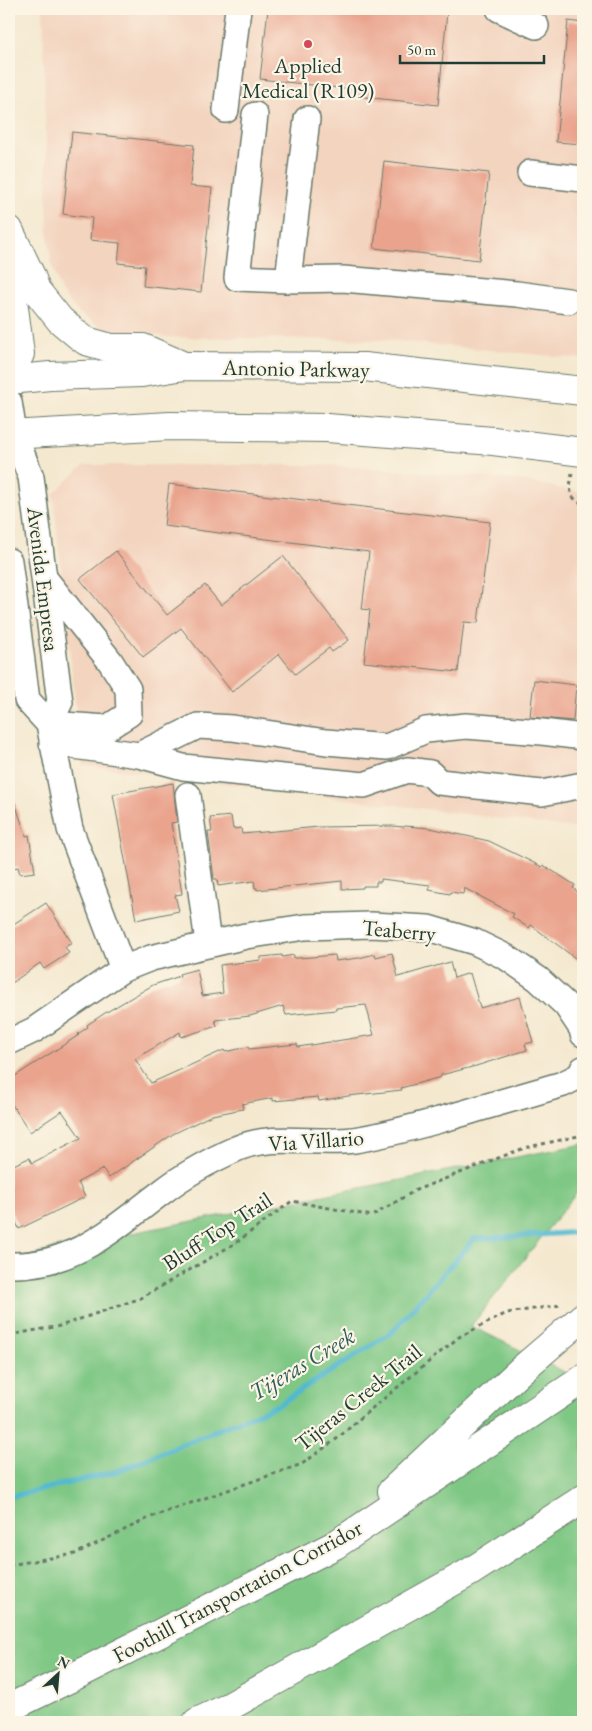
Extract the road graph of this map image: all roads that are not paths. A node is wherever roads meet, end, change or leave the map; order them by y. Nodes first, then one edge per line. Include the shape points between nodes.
1 (238, 9) edge
2 (499, 9) edge
3 (536, 26) dead end
4 (226, 110) dead end
5 (254, 115) dead end
6 (307, 119) dead end
7 (530, 173) dead end
8 (583, 179) edge
9 (9, 230) edge
10 (9, 269) edge
11 (288, 280) junction
12 (568, 301) dead end
13 (184, 366) junction
14 (9, 374) edge
15 (9, 380) edge
16 (583, 391) edge
17 (9, 402) edge
18 (10, 439) edge
19 (578, 451) edge
20 (9, 561) edge
21 (44, 578) junction
22 (50, 734) junction
23 (583, 737) edge
24 (139, 755) junction
25 (583, 786) edge
26 (188, 795) dead end
27 (208, 944) junction
28 (123, 969) junction
29 (583, 1034) edge
30 (9, 1042) edge
31 (583, 1069) edge
32 (9, 1265) edge
33 (573, 1311) edge
34 (583, 1379) edge
35 (583, 1500) edge
36 (335, 1545) junction
37 (9, 1708) edge
38 (198, 1722) edge

1 - 4 street
2 - 3 street
5 - 11 street via 237,278
6 - 11 street
7 - 8 street
9 - 13 main road via 36,290 60,320 78,335 86,341 111,348 143,348
10 - 14 main road via 20,354
11 - 12 street via 343,280
13 - 15 main road, Antonio Parkway via 142,373
13 - 16 main road, Antonio Parkway via 364,367
17 - 18 street, Avenida Empresa
18 - 19 main road via 170,426 327,428
18 - 21 street, Avenida Empresa via 31,477
20 - 22 street, Avenida Empresa via 27,700
21 - 22 street, Avenida Empresa via 60,702
21 - 22 street via 110,661 128,689 129,714 108,728
22 - 24 street
22 - 28 street via 70,828
23 - 24 street via 466,726 426,730 387,748 198,726
24 - 25 street via 183,767 364,785 406,770 430,773 439,782 542,793
26 - 27 street
27 - 28 street, Teaberry via 151,958
27 - 29 street, Teaberry via 305,927 428,928 475,942 506,957 538,979 566,1005
28 - 30 street, Teaberry via 34,1030
31 - 32 street, Via Villario via 580,1075 563,1084 391,1134 352,1140 278,1139 240,1148 204,1164 99,1240 59,1258 21,1266
33 - 36 main road via 520,1371
34 - 36 main road, Foothill Transportation Corridor
35 - 38 main road via 470,1572 225,1710
36 - 37 main road, Foothill Transportation Corridor

